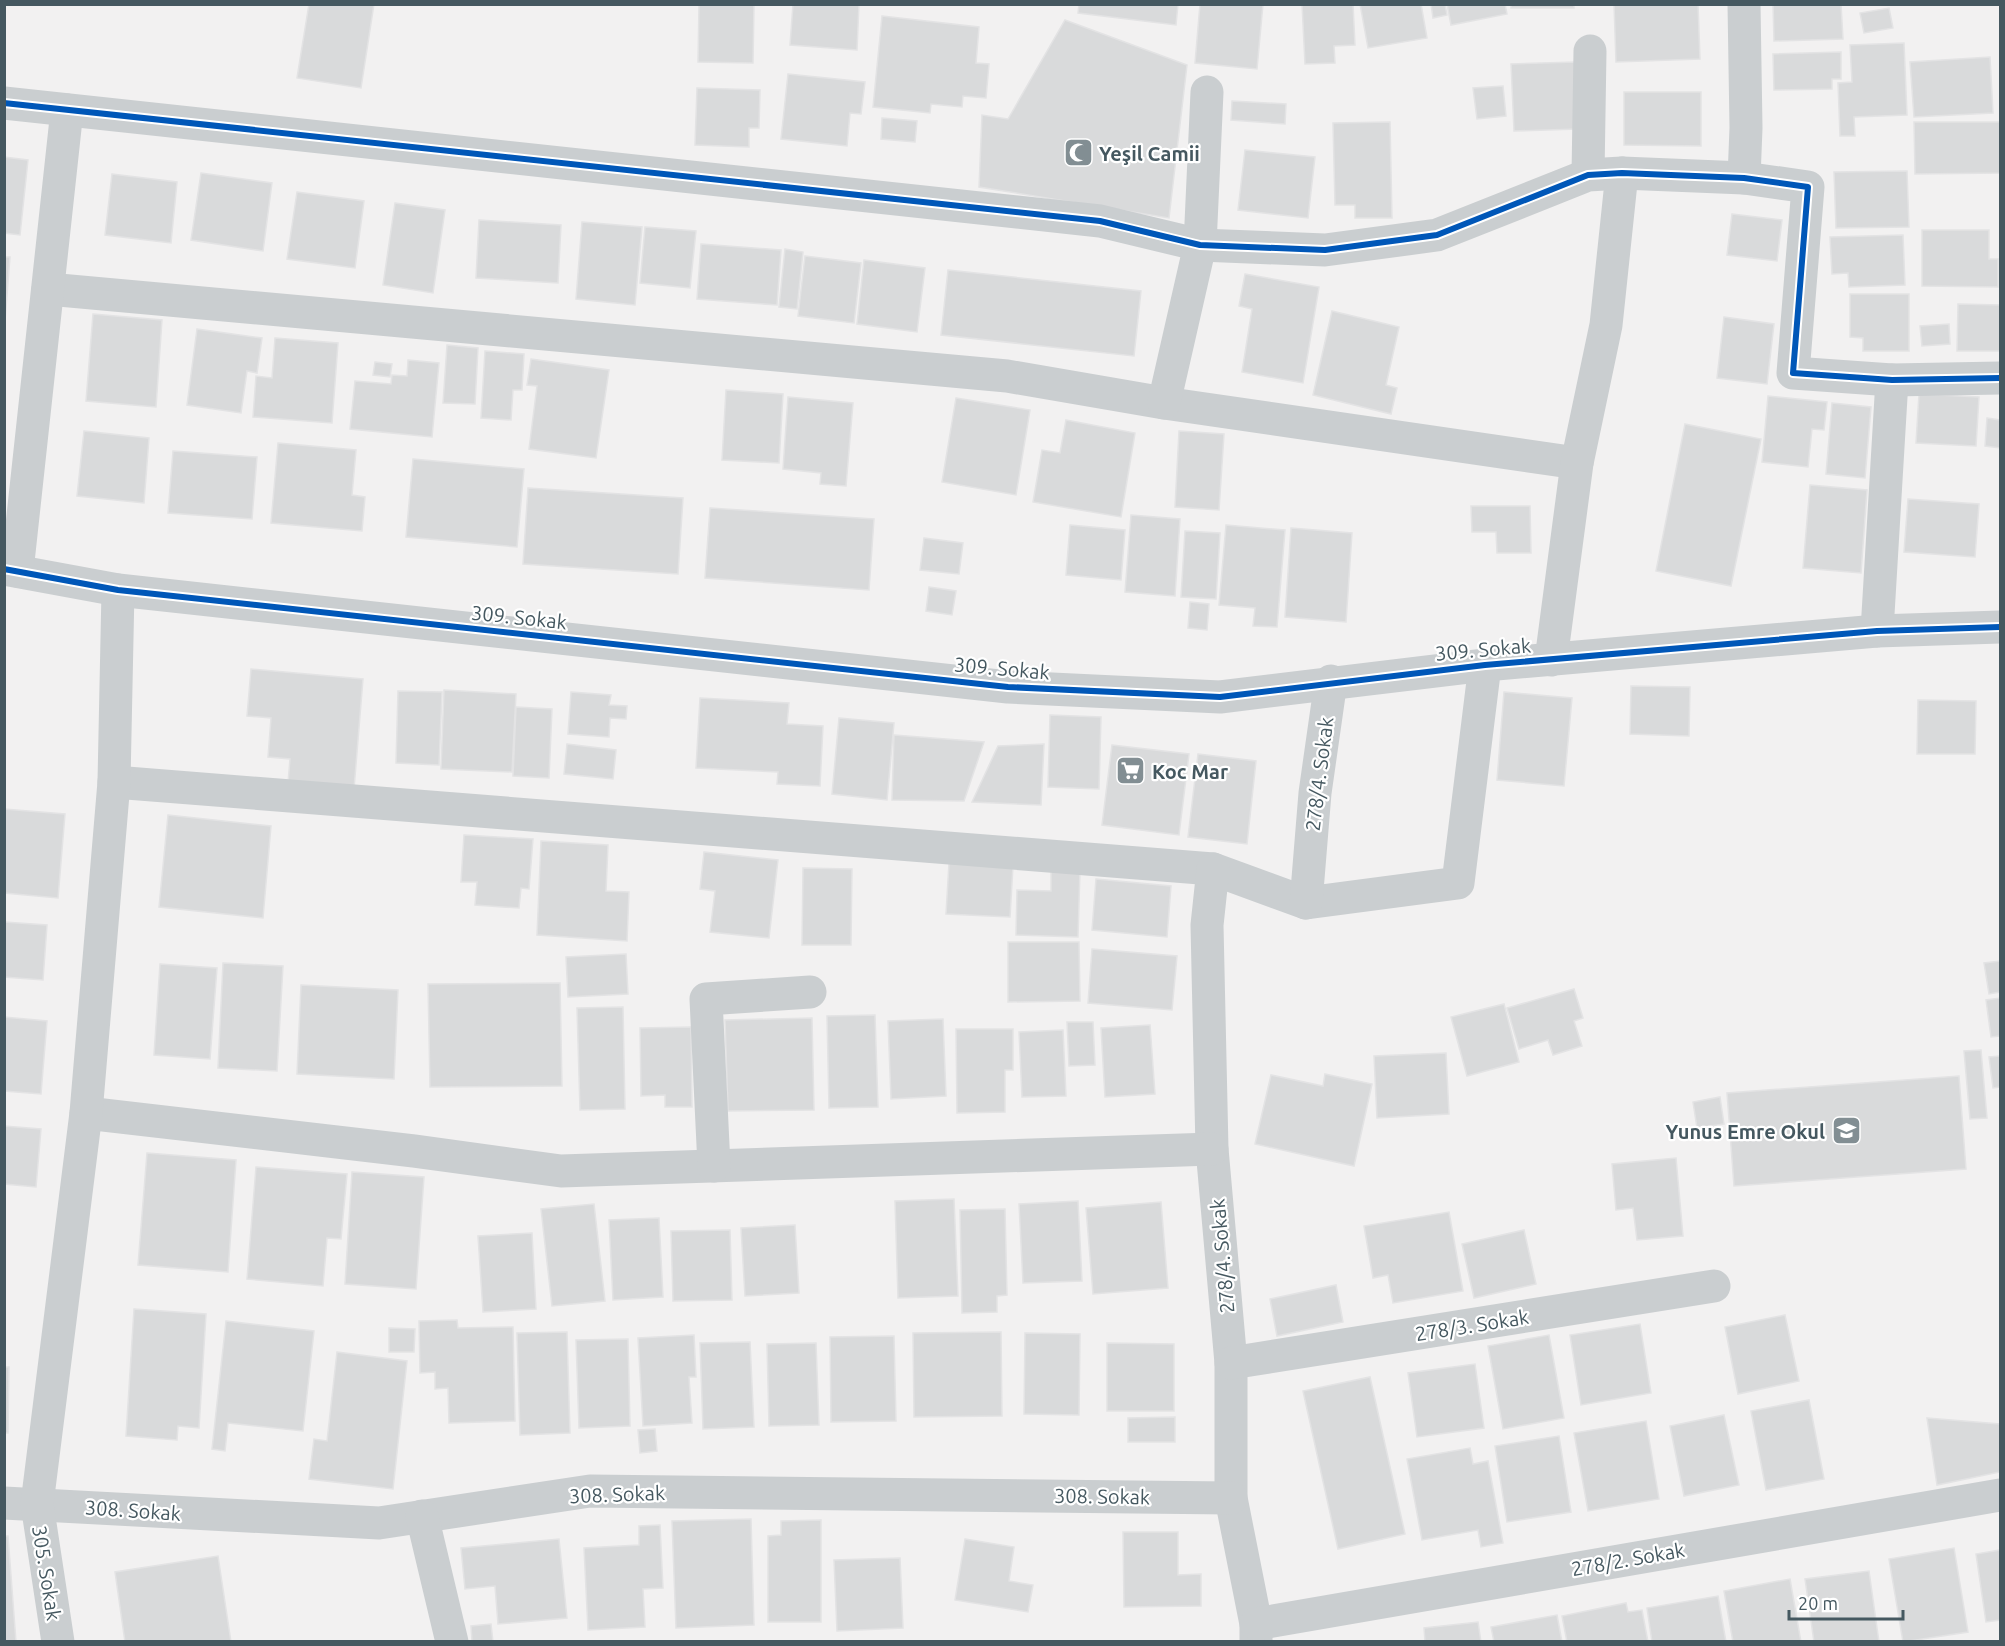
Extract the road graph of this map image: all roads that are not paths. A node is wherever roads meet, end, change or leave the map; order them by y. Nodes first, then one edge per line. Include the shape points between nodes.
1 (1744, 4) edge
2 (1590, 51) dead end
3 (1207, 92) dead end
4 (4, 103) edge
5 (67, 110) junction
6 (1622, 173) junction
7 (1588, 176) junction
8 (1744, 178) junction
9 (1200, 245) junction
10 (48, 289) junction
11 (2001, 378) edge
12 (1892, 380) junction
13 (1164, 403) junction
14 (1577, 463) junction
15 (11, 570) edge
16 (118, 590) junction
17 (2001, 627) edge
18 (1877, 631) junction
19 (1551, 660) junction
20 (1485, 665) junction
21 (1330, 681) junction
22 (114, 782) junction
23 (1213, 868) junction
24 (1306, 903) junction
25 (810, 992) dead end
26 (86, 1113) junction
27 (1212, 1149) junction
28 (714, 1166) junction
29 (1714, 1286) dead end
30 (1231, 1364) junction
31 (2001, 1495) edge
32 (1231, 1498) junction
33 (4, 1503) edge
34 (37, 1503) junction
35 (422, 1516) junction
36 (1256, 1633) edge
37 (58, 1641) edge
38 (452, 1641) edge

1 - 8 street
2 - 7 street
3 - 9 street
4 - 5 street
5 - 9 street via 1100,221
5 - 10 street
6 - 7 street
6 - 8 street
6 - 14 street via 1605,325
7 - 9 street via 1437,235 1325,250
8 - 12 street via 1809,187 1793,373
9 - 13 street
10 - 13 street via 1007,375
10 - 15 street
11 - 12 street
12 - 18 street
13 - 14 street
14 - 19 street
15 - 16 street, 309. Sokak
16 - 21 street, 309. Sokak via 1008,687 1220,697
16 - 22 street, 305. Sokak
17 - 18 street, 309. Sokak
18 - 19 street, 309. Sokak
19 - 20 street, 309. Sokak
20 - 21 street, 309. Sokak
20 - 24 street via 1458,883
21 - 24 street, 278/4. Sokak
22 - 23 street
22 - 26 street, 305. Sokak
23 - 24 street
23 - 27 street, 278/4. Sokak via 1207,925
25 - 28 street via 706,999
26 - 28 street via 561,1172
26 - 34 street, 305. Sokak
27 - 28 street
27 - 30 street, 278/4. Sokak
29 - 30 street, 278/3. Sokak
30 - 32 street, 278/4. Sokak
31 - 36 street, 278/2. Sokak
32 - 35 street, 308. Sokak via 590,1491
32 - 36 street, 278/4. Sokak
33 - 34 street, 308. Sokak
34 - 35 street, 308. Sokak via 380,1523
34 - 37 street, 305. Sokak
35 - 38 street

